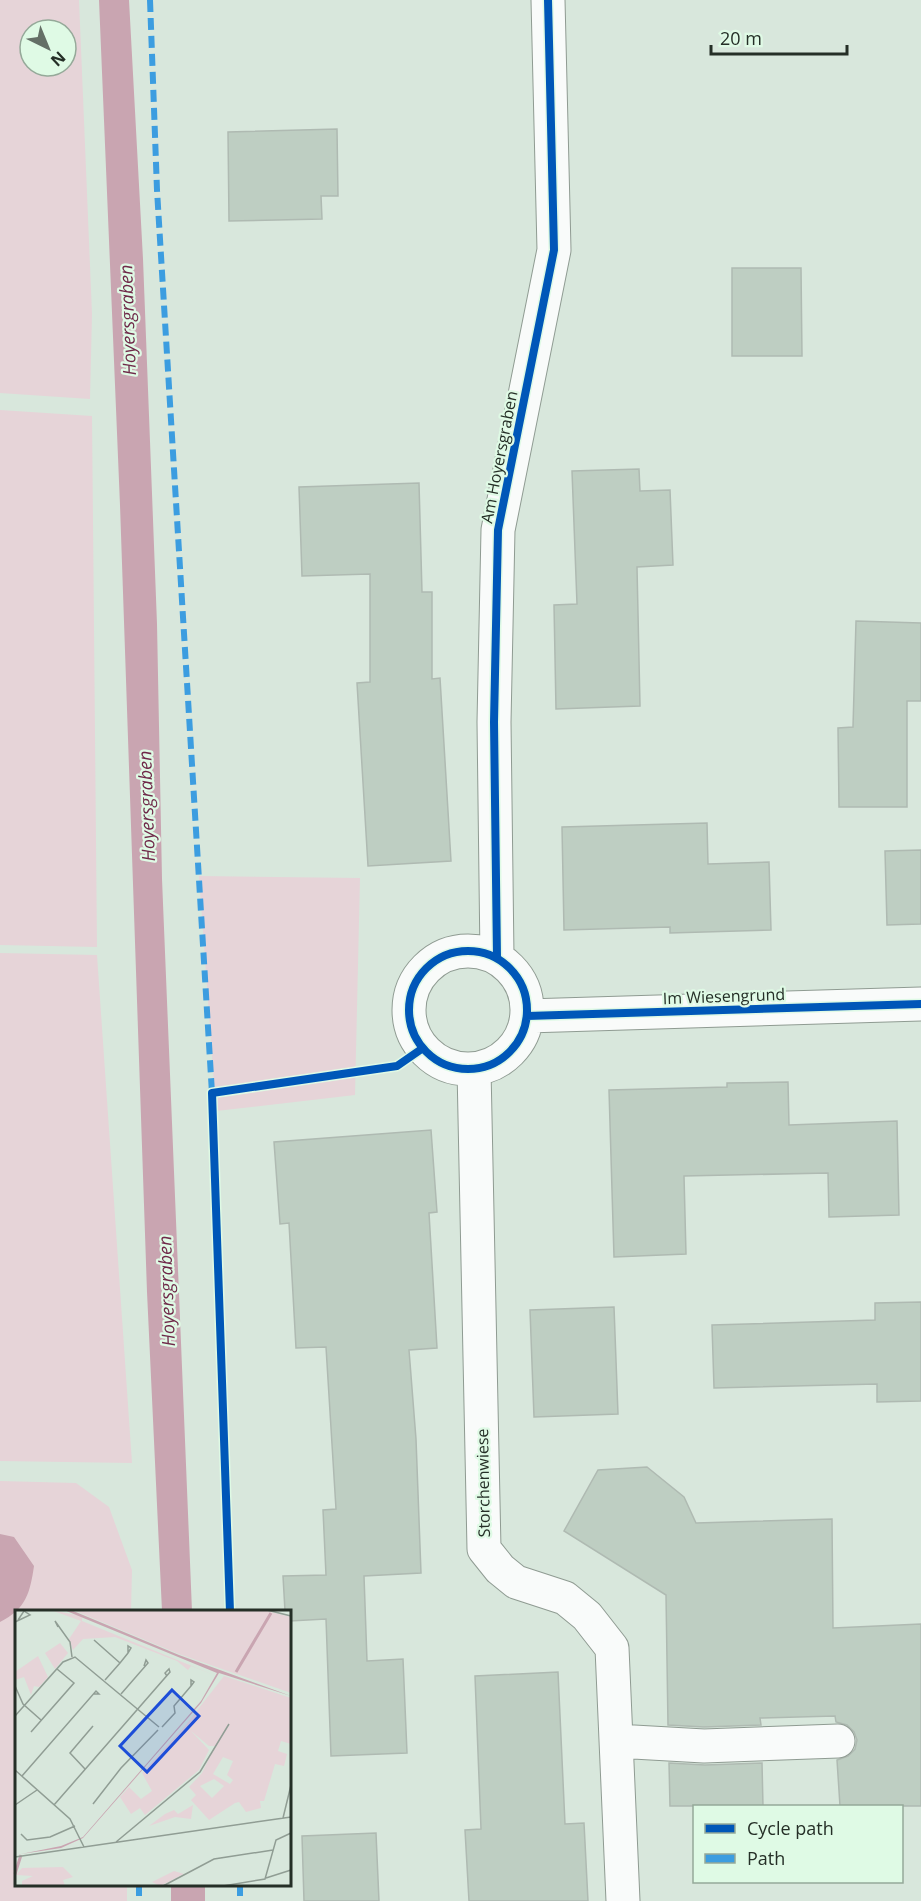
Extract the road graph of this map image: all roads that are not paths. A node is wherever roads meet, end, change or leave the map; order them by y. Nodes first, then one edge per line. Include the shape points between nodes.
1 (548, 0) edge
2 (497, 957) junction
3 (921, 1004) edge
4 (527, 1016) junction
5 (474, 1069) junction
6 (616, 1741) junction
7 (838, 1741) dead end
8 (623, 1901) edge

1 - 2 street, Am Hoyersgraben via 554,250 498,530 494,722
2 - 4 street via 512,969 522,986
2 - 5 street via 478,951 446,954 422,972 410,996 411,1028 423,1048 447,1066
3 - 4 street, Im Wiesengrund
4 - 5 street via 515,1047 499,1061
5 - 6 street, Storchenwiese via 484,1549 516,1582 565,1598 587,1616 612,1648
6 - 7 street via 704,1746
6 - 8 street, Storchenwiese

